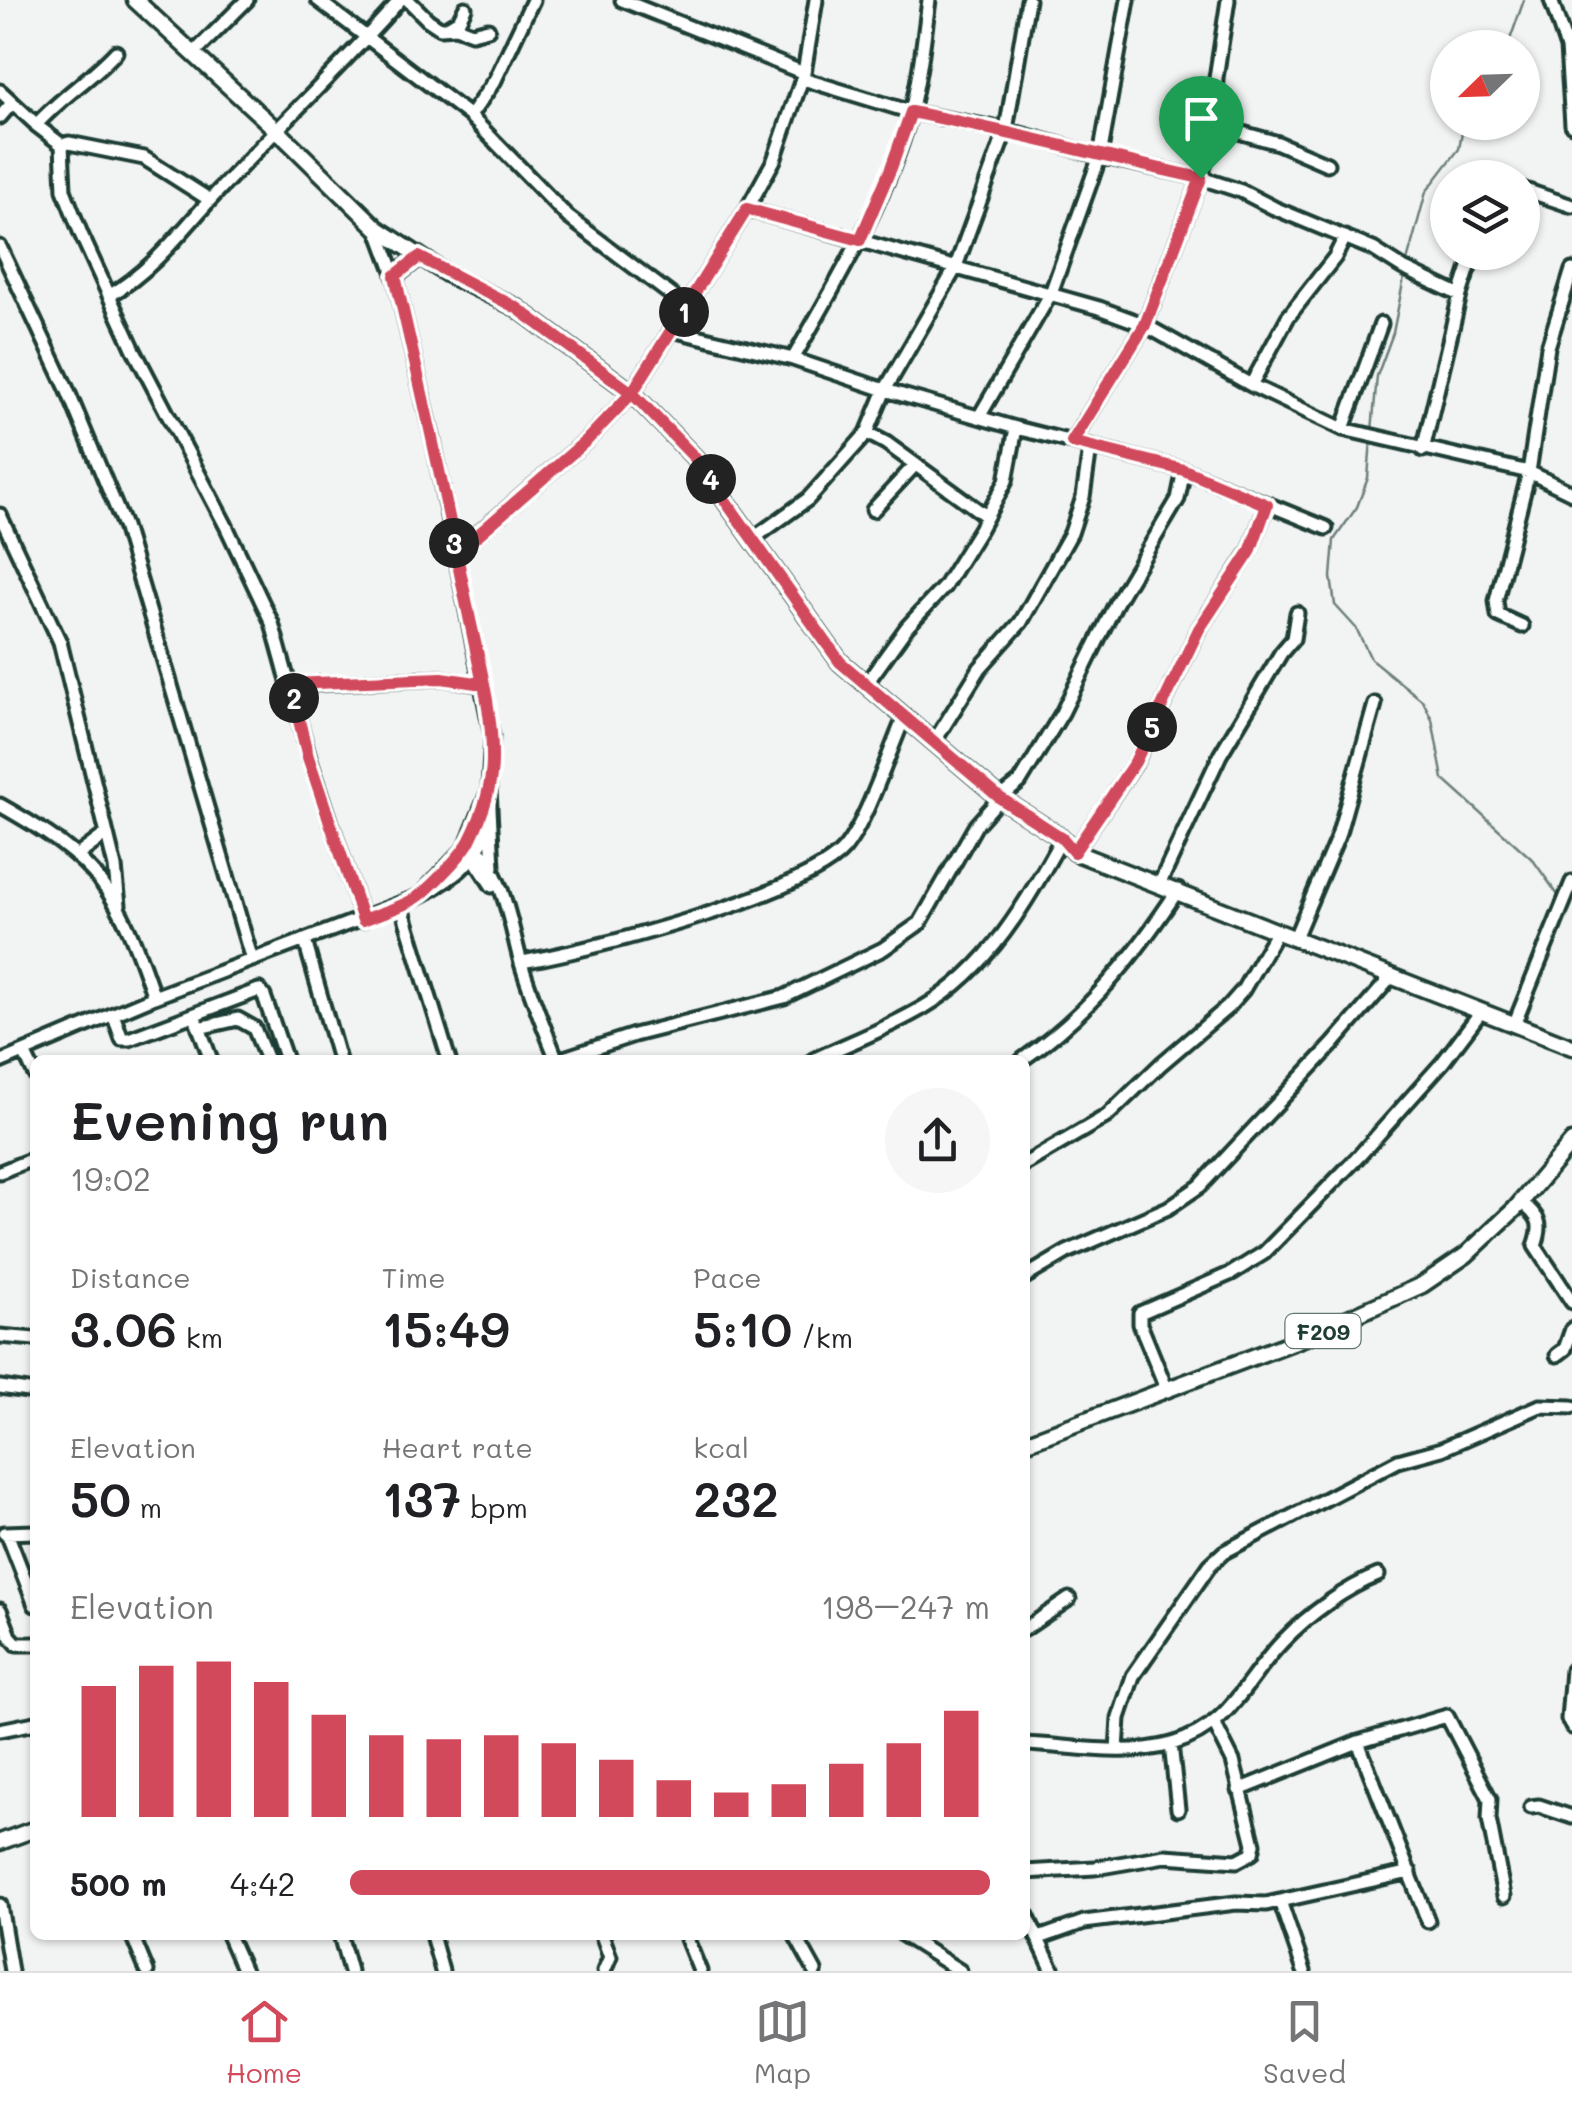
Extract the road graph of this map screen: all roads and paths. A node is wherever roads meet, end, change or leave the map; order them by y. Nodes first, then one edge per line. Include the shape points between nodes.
1 (134, 0) edge
2 (246, 0) edge
3 (318, 0) edge
4 (400, 0) edge
5 (408, 0) edge
6 (533, 0) edge
7 (622, 0) edge
8 (816, 0) edge
9 (929, 0) edge
10 (1028, 0) edge
11 (1128, 0) edge
12 (1228, 0) edge
13 (1551, 0) edge
14 (465, 8) dead end
15 (445, 28) junction
16 (488, 30) dead end
17 (368, 36) junction
18 (116, 52) dead end
19 (194, 53) junction
20 (803, 76) junction
21 (0, 91) edge
22 (12, 102) junction
23 (911, 112) junction
24 (470, 116) junction
25 (0, 117) edge
26 (36, 124) junction
27 (1572, 124) edge
28 (1214, 125) junction
29 (1006, 130) junction
30 (277, 132) junction
31 (62, 145) junction
32 (1100, 156) junction
33 (1327, 164) dead end
34 (1201, 178) junction
35 (1540, 194) edge
36 (210, 200) junction
37 (1572, 203) edge
38 (747, 209) junction
39 (377, 228) junction
40 (1344, 237) junction
41 (860, 240) junction
42 (0, 247) edge
43 (419, 257) junction
44 (955, 269) junction
45 (1468, 270) edge
46 (1572, 270) edge
47 (395, 276) junction
48 (1051, 293) junction
49 (1460, 295) junction
50 (109, 296) junction
51 (687, 307) junction
52 (1381, 324) dead end
53 (1145, 325) junction
54 (672, 330) junction
55 (793, 359) junction
56 (1250, 385) junction
57 (885, 390) junction
58 (632, 393) junction
59 (979, 417) junction
60 (1016, 428) junction
61 (1343, 429) junction
62 (867, 433) junction
63 (1072, 442) junction
64 (1090, 448) junction
65 (1423, 450) junction
66 (916, 465) junction
67 (1184, 470) junction
68 (1530, 472) junction
69 (1572, 493) edge
70 (1267, 505) junction
71 (874, 510) dead end
72 (0, 515) edge
73 (986, 516) junction
74 (1326, 528) dead end
75 (754, 538) junction
76 (456, 554) junction
77 (1297, 612) dead end
78 (1522, 626) dead end
79 (290, 684) junction
80 (483, 684) junction
81 (866, 684) junction
82 (1375, 704) dead end
83 (904, 718) junction
84 (934, 742) junction
85 (490, 789) junction
86 (1000, 798) junction
87 (0, 805) edge
88 (490, 810) junction
89 (106, 834) junction
90 (1062, 838) junction
91 (472, 848) junction
92 (1074, 852) junction
93 (78, 855) junction
94 (491, 872) junction
95 (449, 880) junction
96 (1572, 882) edge
97 (1160, 883) junction
98 (1178, 890) junction
99 (418, 897) junction
100 (118, 904) junction
101 (401, 904) junction
102 (363, 920) junction
103 (1276, 933) junction
104 (305, 940) junction
105 (1294, 940) junction
106 (252, 960) junction
107 (521, 962) junction
108 (1392, 976) junction
109 (154, 998) junction
110 (1480, 1013) junction
111 (113, 1014) junction
112 (194, 1014) junction
113 (1514, 1026) junction
114 (199, 1028) junction
115 (1572, 1047) edge
116 (24, 1052) junction
117 (209, 1055) edge
118 (265, 1055) edge
119 (284, 1055) edge
120 (338, 1055) edge
121 (447, 1055) edge
122 (555, 1055) edge
123 (572, 1055) edge
124 (824, 1055) edge
125 (1028, 1055) edge
126 (0, 1062) edge
127 (30, 1065) edge
128 (1572, 1142) edge
129 (30, 1160) edge
130 (1030, 1161) edge
131 (1566, 1163) edge
132 (0, 1172) edge
133 (1521, 1202) junction
134 (1030, 1275) edge
135 (1572, 1302) edge
136 (1572, 1329) edge
137 (0, 1336) edge
138 (30, 1339) edge
139 (1558, 1355) dead end
140 (0, 1387) edge
141 (1167, 1390) junction
142 (30, 1391) edge
143 (1572, 1408) edge
144 (1030, 1441) edge
145 (30, 1532) edge
146 (3, 1533) edge
147 (1378, 1574) dead end
148 (30, 1594) edge
149 (1069, 1599) dead end
150 (0, 1610) edge
151 (1030, 1626) edge
152 (30, 1644) edge
153 (1572, 1670) edge
154 (30, 1724) edge
155 (1214, 1725) junction
156 (1572, 1726) edge
157 (0, 1730) edge
158 (1358, 1742) junction
159 (1030, 1744) edge
160 (1171, 1744) junction
161 (1117, 1750) junction
162 (1239, 1790) junction
163 (1532, 1806) dead end
164 (1178, 1809) dead end
165 (1572, 1818) edge
166 (30, 1831) edge
167 (0, 1842) edge
168 (1030, 1872) edge
169 (1410, 1872) junction
170 (1504, 1896) dead end
171 (1280, 1901) junction
172 (0, 1905) edge
173 (1030, 1921) edge
174 (1428, 1921) dead end
175 (1039, 1938) junction
176 (134, 1940) edge
177 (230, 1940) edge
178 (341, 1940) edge
179 (433, 1940) edge
180 (604, 1940) edge
181 (687, 1940) edge
182 (798, 1940) edge
183 (911, 1940) edge
184 (10, 1971) edge
185 (147, 1971) edge
186 (244, 1971) edge
187 (350, 1971) edge
188 (442, 1971) edge
189 (604, 1971) edge
190 (700, 1971) edge
191 (816, 1971) edge
192 (960, 1971) edge
193 (1053, 1971) edge
194 (1304, 1971) edge

1 - 19 main road
2 - 19 street
3 - 17 street
4 - 17 street
5 - 15 street
6 - 24 street via 496,80
7 - 20 street
8 - 20 street
9 - 23 street
10 - 29 street
11 - 32 street
12 - 28 street
13 - 27 street via 1567,48
14 - 15 street
15 - 16 street
17 - 24 street
17 - 30 street
18 - 26 street
19 - 30 main road
20 - 23 street
20 - 38 street via 774,160
21 - 22 street
22 - 25 street
22 - 26 street
23 - 29 street
23 - 41 street
24 - 51 street via 568,217
26 - 31 street
28 - 33 street
28 - 34 street
29 - 32 street
29 - 44 street
30 - 36 street
30 - 39 main road
31 - 36 street via 144,158
31 - 50 street via 64,190
32 - 34 street
32 - 48 street
34 - 40 street
34 - 53 street
35 - 37 street
36 - 50 street via 141,276
38 - 41 street
38 - 51 street
39 - 43 main road
39 - 47 street
40 - 49 street
40 - 56 street
41 - 44 street
41 - 55 street
42 - 106 street via 124,526
43 - 47 main road
43 - 58 main road via 517,308
44 - 48 street
44 - 57 street
45 - 49 street
46 - 68 street via 1548,347
47 - 76 street
48 - 53 street
48 - 59 street
49 - 65 street
50 - 79 street via 254,582
51 - 54 street
52 - 61 street
53 - 56 street
53 - 63 street
54 - 55 street
54 - 58 street
55 - 57 street
56 - 61 street
57 - 59 street
57 - 62 street
58 - 75 main road via 695,458
58 - 76 street
59 - 60 street
60 - 63 street
60 - 73 street via 1006,481
61 - 65 street
62 - 66 street
62 - 75 street via 808,500
63 - 64 street
64 - 67 street
64 - 84 street via 1071,533 1021,622 980,668
65 - 68 street
66 - 71 street
66 - 73 street
67 - 70 street
67 - 86 street via 1178,499 1062,713 1020,782
68 - 69 street
68 - 78 street via 1496,601 1498,615
70 - 74 street
70 - 92 street via 1250,552 1199,629 1135,762
72 - 89 street via 60,642
73 - 81 street via 944,587
75 - 81 main road via 840,662
76 - 80 street
77 - 97 street via 1293,639 1220,755
79 - 80 street via 442,678
79 - 102 street
80 - 85 street via 492,736
81 - 83 main road
82 - 105 street via 1338,836
83 - 84 main road
83 - 107 street via 856,829 831,861 697,915
84 - 86 main road
85 - 88 street
85 - 91 street
86 - 90 main road
86 - 123 street via 958,853 920,923 884,949 784,997
87 - 93 street
88 - 91 street
88 - 94 street
89 - 93 street
89 - 100 street
90 - 92 main road
90 - 124 street via 1018,915 974,968 923,1008
91 - 94 street
91 - 95 street
91 - 99 street
92 - 97 main road
93 - 100 street
94 - 95 street
94 - 107 street via 496,896 509,909
95 - 99 street
96 - 113 street
97 - 98 main road
98 - 103 main road
98 - 125 street via 1114,980
99 - 101 street
100 - 109 street
101 - 102 street
101 - 121 street
102 - 104 street
103 - 105 main road
103 - 130 street via 1228,1008 1107,1116
104 - 106 street
104 - 120 street
105 - 108 main road
106 - 109 street
107 - 122 street
108 - 110 main road
108 - 134 street via 1200,1186
109 - 111 street
110 - 113 main road
110 - 141 street via 1360,1156 1264,1253 1140,1313
111 - 112 street via 122,1040
111 - 116 street
112 - 114 street
112 - 119 street via 259,990
113 - 115 main road
114 - 117 street
114 - 118 street via 238,1020 254,1028
116 - 126 street
116 - 127 street
128 - 131 main road, F209
129 - 132 street
131 - 133 main road, F209
133 - 135 street via 1538,1217 1535,1246
133 - 141 main road, F209 via 1422,1286
136 - 139 street
137 - 138 street
140 - 142 street
141 - 144 main road, F209
143 - 161 street via 1540,1406 1398,1461 1224,1552 1133,1676
145 - 146 street
146 - 148 street
147 - 155 street via 1284,1640
149 - 151 street
150 - 152 street via 17,1644
153 - 156 street
154 - 157 street
155 - 160 street
155 - 162 street
158 - 162 street
158 - 169 street
158 - 170 street via 1447,1716 1490,1799
159 - 161 street
160 - 161 street
160 - 164 street
162 - 168 street via 1254,1844 1246,1859 1165,1856
163 - 165 street
166 - 167 main road
169 - 171 street
169 - 174 street
171 - 175 street via 1084,1922
171 - 194 street
172 - 184 street
173 - 175 street
175 - 193 street
176 - 185 street
177 - 186 street
178 - 187 street
179 - 188 street
180 - 189 street via 610,1957
181 - 190 street
182 - 191 street
183 - 192 street

